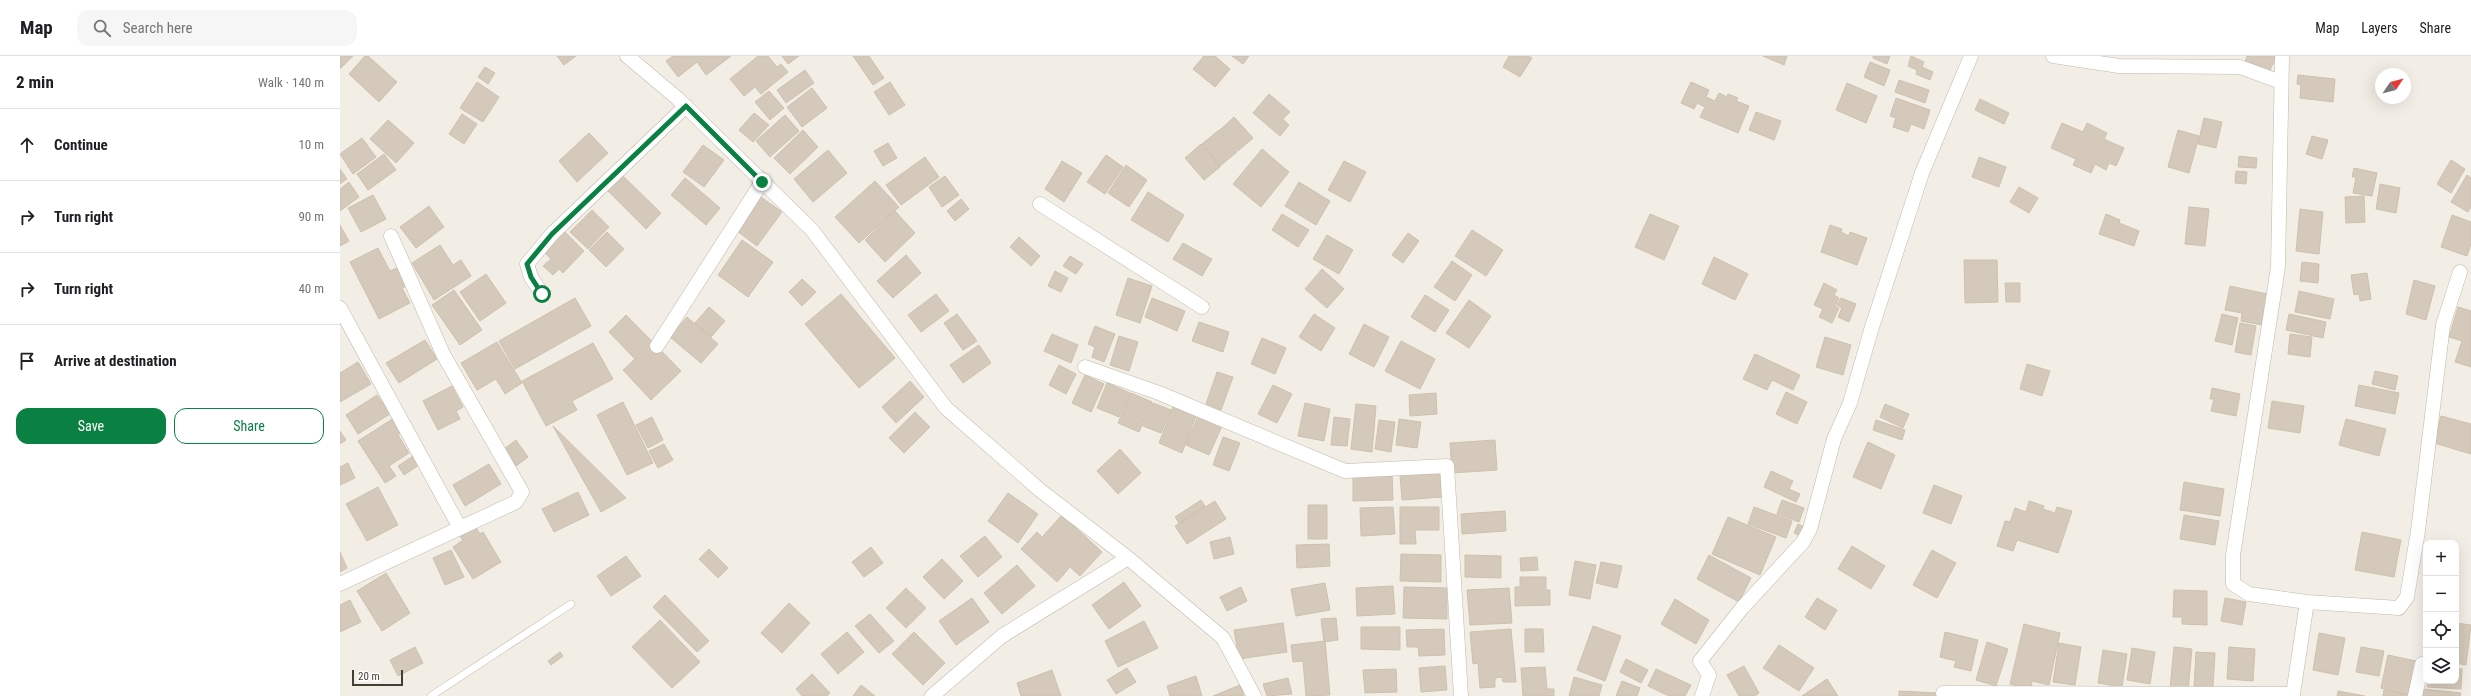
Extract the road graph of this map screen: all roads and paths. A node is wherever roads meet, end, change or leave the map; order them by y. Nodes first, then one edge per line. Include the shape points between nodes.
1 (627, 56) edge
2 (1971, 56) edge
3 (2053, 56) edge
4 (2282, 58) dead end
5 (2281, 82) junction
6 (686, 106) junction
7 (762, 182) junction
8 (1040, 204) dead end
9 (391, 236) dead end
10 (2460, 272) dead end
11 (542, 294) dead end
12 (1202, 306) dead end
13 (340, 308) edge
14 (657, 346) dead end
15 (1085, 367) dead end
16 (460, 528) junction
17 (1128, 558) junction
18 (340, 584) edge
19 (2307, 602) junction
20 (571, 604) dead end
21 (2422, 664) dead end
22 (1943, 694) dead end
23 (2292, 695) edge
24 (431, 696) edge
25 (932, 696) edge
26 (1254, 696) edge
27 (1461, 696) edge
28 (1702, 696) edge
29 (2415, 696) edge

1 - 6 street
2 - 28 street via 1922,173 1850,403 1834,439 1810,529 1803,542 1742,608 1700,661 1709,675
3 - 5 street via 2119,66 2240,67
4 - 5 street
5 - 19 street via 2278,267 2233,555 2233,584 2249,594
6 - 7 street
6 - 11 street via 552,234 527,264 531,277
7 - 14 street
7 - 17 street via 812,230 946,408 1041,491
8 - 12 street
9 - 16 street via 443,354 522,492 516,502
10 - 19 street via 2443,325 2418,532 2407,597 2399,608
13 - 16 street
15 - 27 street via 1159,393 1345,471 1447,466
16 - 18 street
17 - 25 street via 1002,636
17 - 26 street via 1223,638
19 - 23 street
20 - 24 lane
21 - 29 street
22 - 23 street

